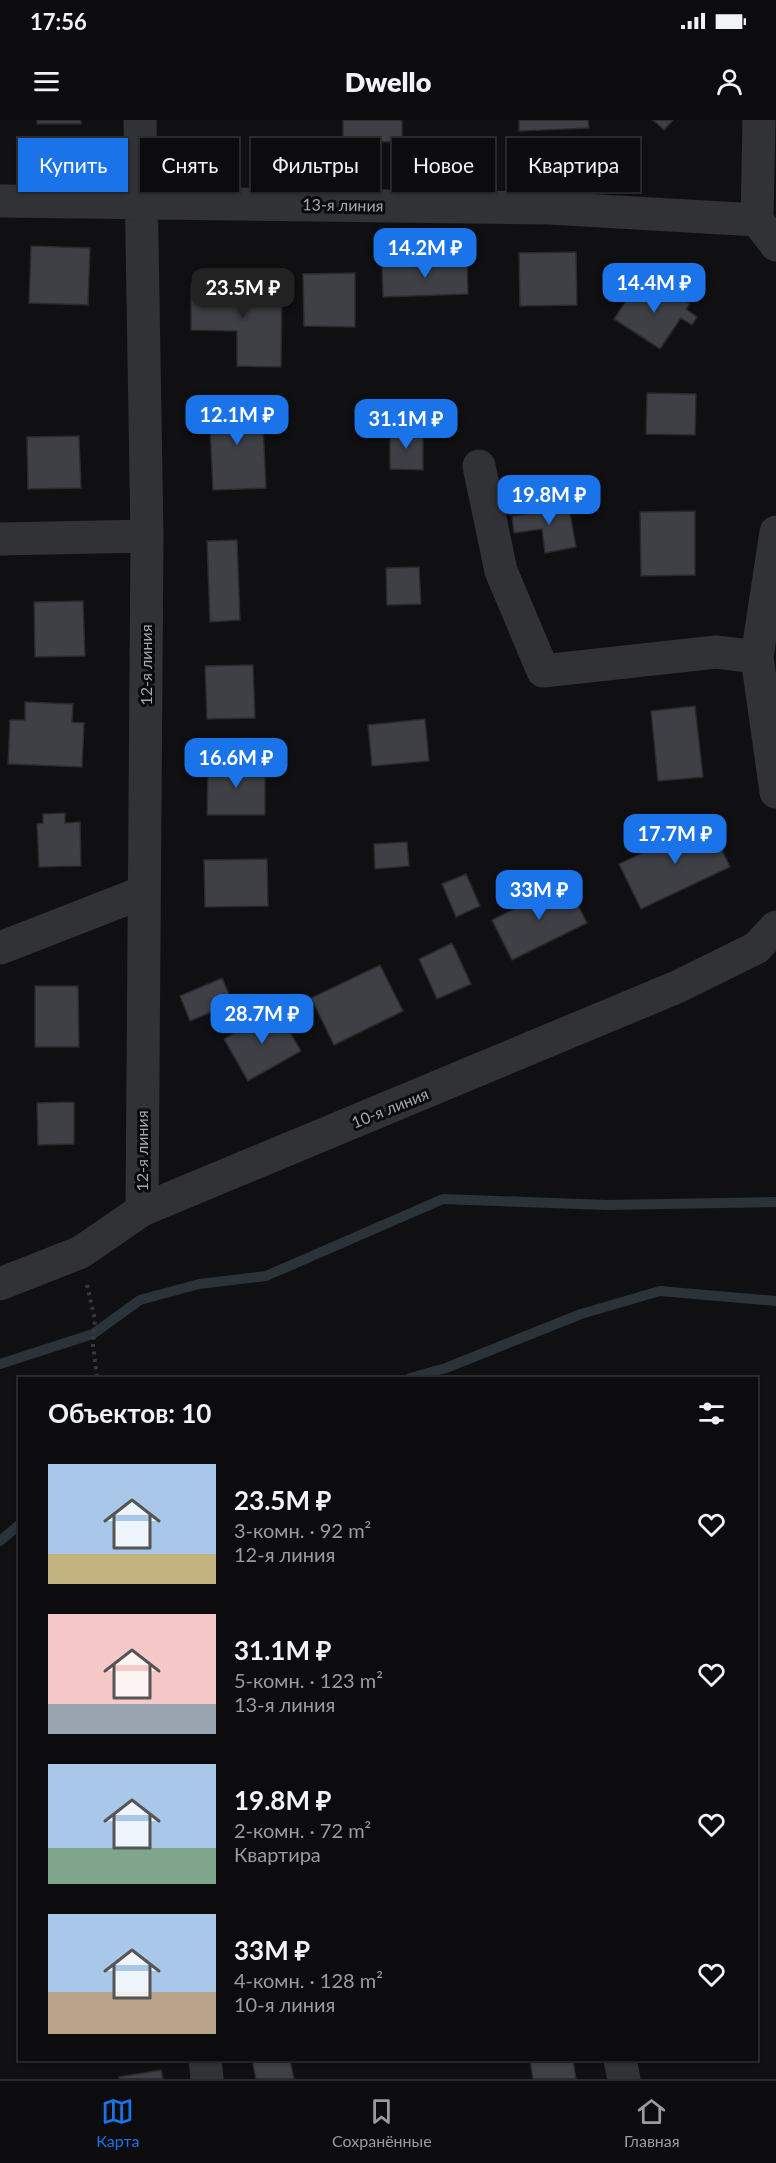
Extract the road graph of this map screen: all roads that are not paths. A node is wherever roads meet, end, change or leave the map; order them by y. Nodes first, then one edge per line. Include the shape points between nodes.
1 (140, 120) edge
2 (759, 120) edge
3 (0, 201) edge
4 (142, 203) junction
5 (766, 233) edge
6 (479, 466) dead end
7 (776, 532) edge
8 (147, 536) junction
9 (0, 539) edge
10 (757, 657) junction
11 (776, 792) edge
12 (144, 892) junction
13 (776, 927) edge
14 (0, 948) edge
15 (142, 1210) junction
16 (0, 1284) edge
17 (205, 2061) edge
18 (620, 2061) edge
19 (207, 2079) edge
20 (624, 2079) edge

1 - 4 street, 12-я линия
2 - 5 street
3 - 4 street, 13-я линия
4 - 5 street, 13-я линия via 549,208
4 - 8 street, 12-я линия
6 - 10 street via 501,571 543,671 716,652
7 - 10 street
8 - 9 street
8 - 12 street, 12-я линия
10 - 11 street
12 - 14 street
12 - 15 street, 12-я линия
13 - 15 street, 10-я линия via 756,948 677,987
15 - 16 street, 10-я линия via 81,1252
17 - 19 street
18 - 20 street

